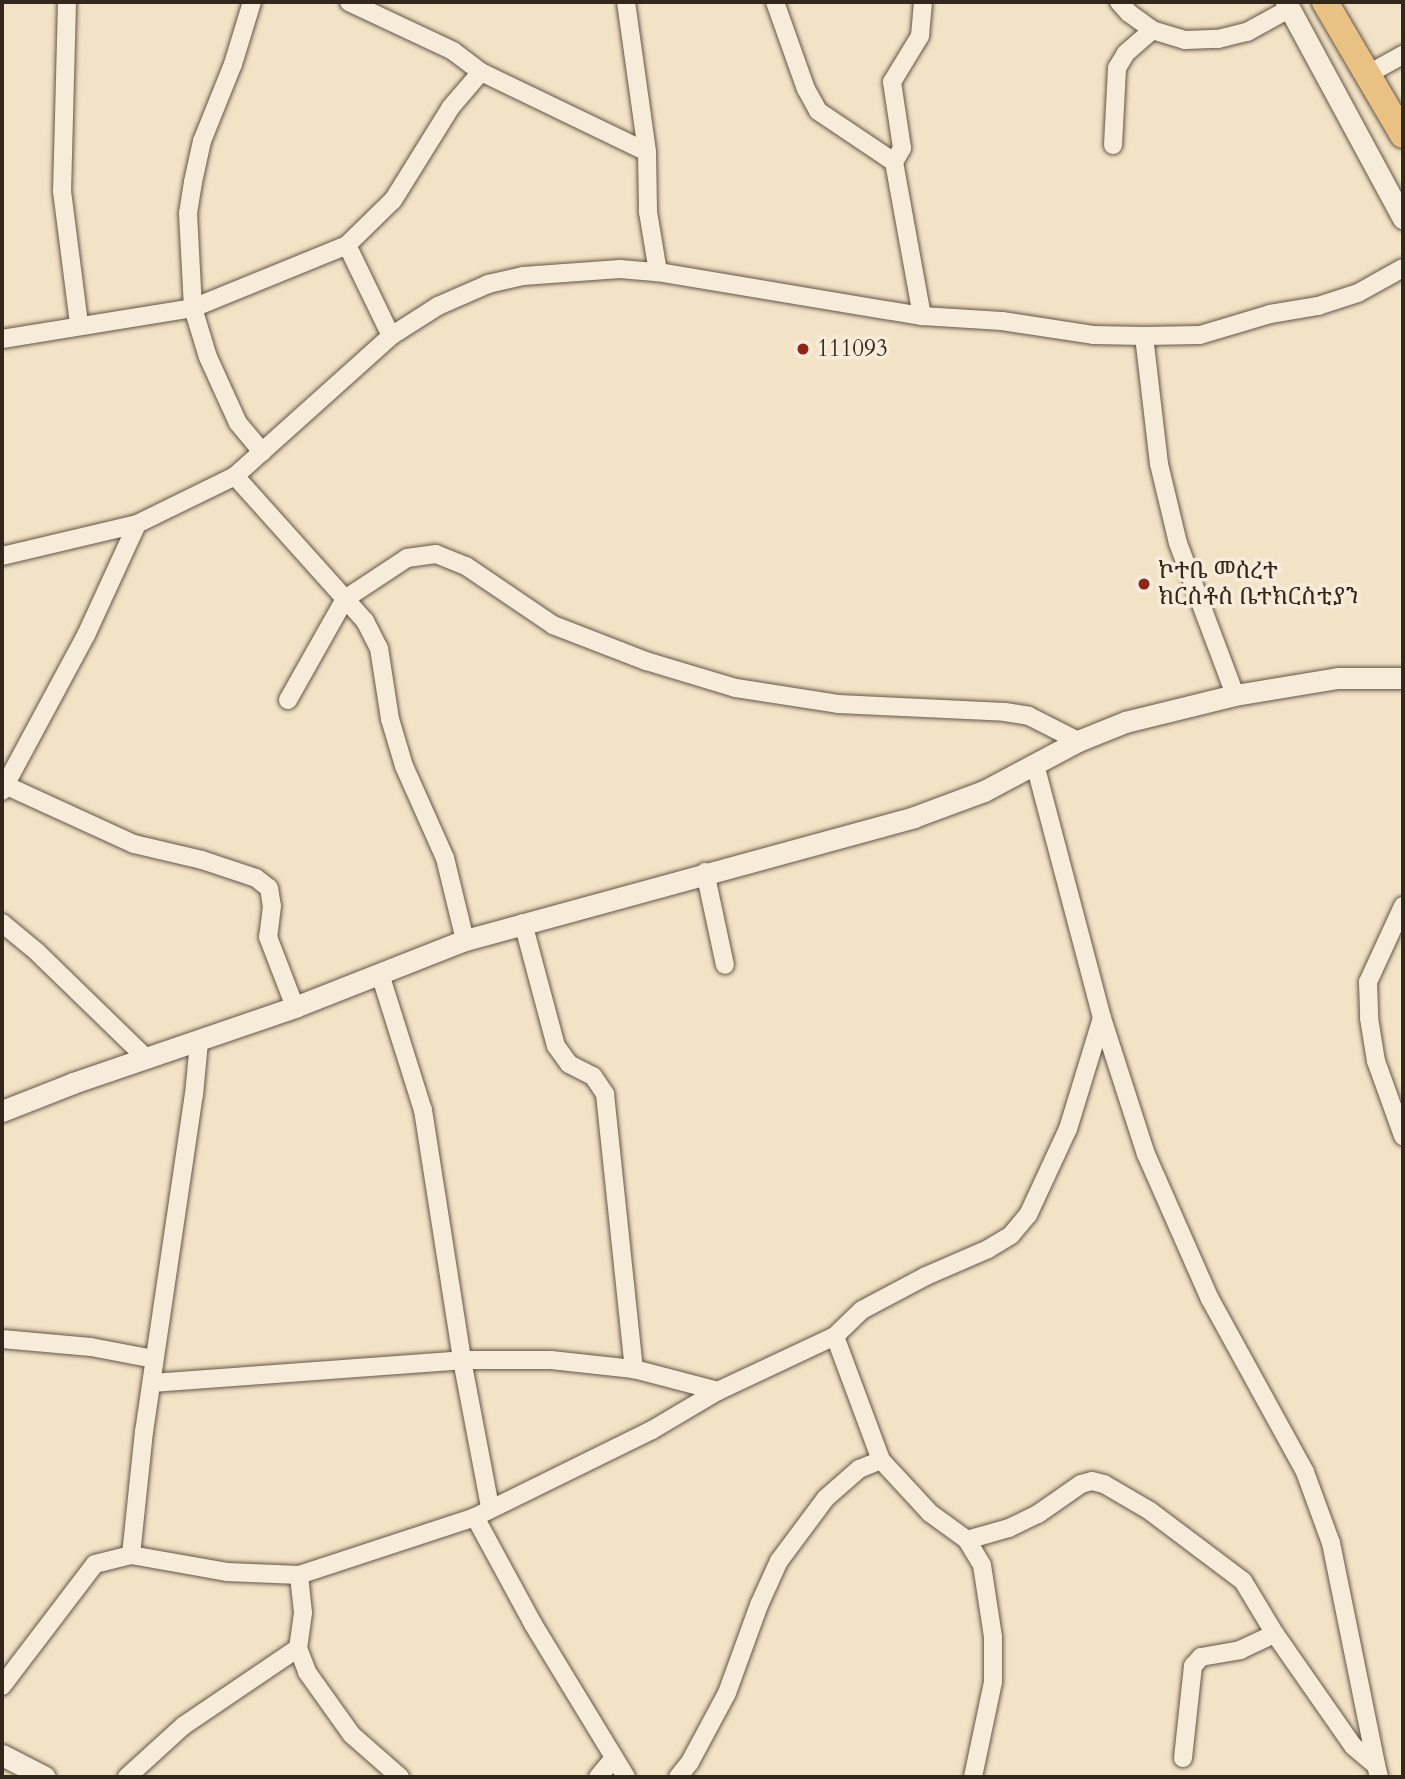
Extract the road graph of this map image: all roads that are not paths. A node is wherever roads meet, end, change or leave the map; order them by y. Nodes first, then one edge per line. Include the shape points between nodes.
1 (67, 2) edge
2 (252, 2) edge
3 (349, 2) edge
4 (626, 2) edge
5 (775, 2) edge
6 (923, 2) edge
7 (1119, 2) edge
8 (1325, 2) edge
9 (1287, 5) edge
10 (1152, 30) junction
11 (1403, 55) edge
12 (481, 72) junction
13 (1370, 73) junction
14 (1403, 135) edge
15 (1113, 145) dead end
16 (646, 152) junction
17 (894, 162) junction
18 (1403, 218) edge
19 (347, 245) junction
20 (1403, 268) edge
21 (658, 272) junction
22 (193, 307) junction
23 (922, 316) junction
24 (79, 324) junction
25 (391, 335) junction
26 (1144, 336) junction
27 (2, 340) edge
28 (262, 452) junction
29 (235, 476) junction
30 (137, 524) junction
31 (2, 556) edge
32 (345, 599) junction
33 (1403, 678) edge
34 (1235, 695) junction
35 (288, 700) dead end
36 (1078, 741) junction
37 (1035, 764) junction
38 (3, 788) edge
39 (705, 873) junction
40 (1403, 906) edge
41 (2, 923) edge
42 (523, 923) junction
43 (465, 940) junction
44 (725, 965) dead end
45 (380, 974) junction
46 (295, 1007) junction
47 (1102, 1018) junction
48 (199, 1042) junction
49 (147, 1059) junction
50 (2, 1111) edge
51 (1403, 1136) edge
52 (835, 1336) junction
53 (2, 1339) edge
54 (154, 1359) junction
55 (461, 1360) junction
56 (634, 1369) junction
57 (152, 1383) junction
58 (718, 1391) junction
59 (881, 1460) junction
60 (483, 1512) junction
61 (967, 1540) junction
62 (131, 1555) junction
63 (299, 1575) junction
64 (1275, 1634) junction
65 (298, 1648) junction
66 (2, 1686) edge
67 (2, 1755) edge
68 (614, 1758) junction
69 (1183, 1758) dead end
70 (1377, 1771) edge
71 (44, 1777) edge
72 (127, 1777) edge
73 (400, 1777) edge
74 (598, 1777) edge
75 (626, 1777) edge
76 (678, 1777) edge
77 (973, 1777) edge

1 - 24 street via 62,191
2 - 22 street via 202,141 193,182 188,213
3 - 12 street via 453,51
4 - 16 street
5 - 17 street via 818,111
6 - 17 street via 920,36 892,82 902,148
7 - 10 street
8 - 13 main road
9 - 10 street via 1247,32 1218,39 1185,40
9 - 18 street
10 - 15 street via 1126,53 1117,68
11 - 13 street
12 - 16 street
12 - 19 street via 451,107 393,200
13 - 14 main road
16 - 21 street via 648,212
17 - 23 street
19 - 22 street
19 - 25 street
20 - 26 street via 1358,293 1318,306 1270,314 1200,335
21 - 23 street
21 - 25 street via 550,273 488,284 438,306
22 - 24 street
22 - 28 street via 208,357 238,423
23 - 26 street via 1002,321 1093,335
24 - 27 street
25 - 28 street
26 - 34 street via 1159,464 1178,543
28 - 29 street
29 - 30 street
29 - 32 street
30 - 31 street
30 - 38 street via 86,635
32 - 35 street
32 - 36 street via 408,558 436,554 466,566 553,625 646,662 736,688 838,704 1029,716
32 - 43 street via 365,621 379,648 390,719 445,858
33 - 34 street via 1338,678
34 - 36 street via 1125,722
36 - 37 street
37 - 39 street via 984,791 914,817
37 - 47 street
38 - 46 street via 134,844 257,878 269,888 268,937
39 - 42 street
39 - 44 street
40 - 51 street via 1368,982 1376,1061
41 - 49 street via 37,951
42 - 43 street
42 - 56 street via 556,1046 569,1064 600,1084 605,1094
43 - 45 street
45 - 46 street
45 - 55 street via 423,1110
46 - 48 street
47 - 52 street via 1068,1129 1028,1215 1011,1235 862,1310
47 - 70 street via 1146,1154 1210,1299 1305,1472 1331,1543
48 - 49 street
48 - 54 street
49 - 50 street
52 - 58 street
52 - 59 street
53 - 54 street via 90,1347
54 - 57 street
55 - 56 street via 551,1360
55 - 57 street
55 - 60 street
56 - 58 street
57 - 62 street
58 - 60 street via 652,1430
59 - 61 street via 930,1513
59 - 76 street via 859,1469 826,1498 779,1561 727,1693
60 - 63 street
60 - 68 street via 533,1624
61 - 64 street via 1038,1514 1081,1484 1104,1484 1150,1511 1243,1581
61 - 77 street via 982,1565 993,1637 993,1682
62 - 63 street via 227,1572
62 - 66 street via 95,1564
63 - 65 street via 303,1614
64 - 69 street via 1240,1650 1202,1657 1193,1666
64 - 70 street via 1353,1746
65 - 72 street via 183,1726
65 - 73 street via 307,1672 352,1735
67 - 71 street
68 - 74 street
68 - 75 street

